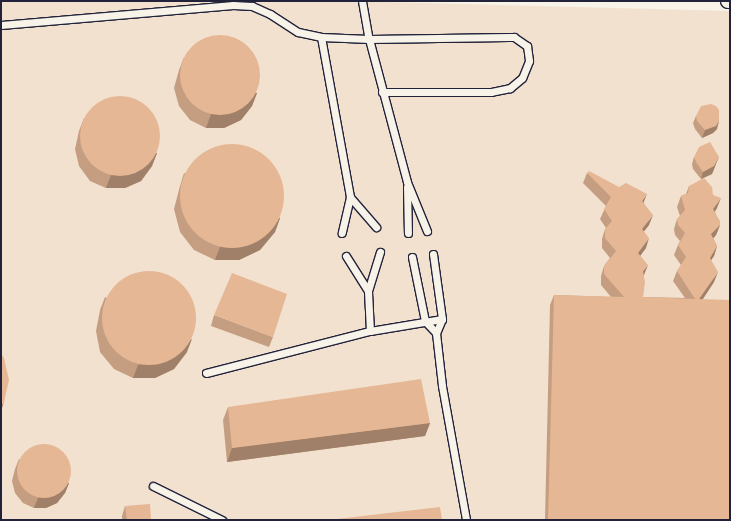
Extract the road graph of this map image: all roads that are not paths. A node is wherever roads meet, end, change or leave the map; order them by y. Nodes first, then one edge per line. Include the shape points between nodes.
1 (362, 1) edge
2 (1, 25) edge
3 (321, 37) junction
4 (369, 39) junction
5 (382, 92) junction
6 (406, 182) junction
7 (350, 198) junction
8 (376, 227) dead end
9 (427, 231) dead end
10 (342, 233) dead end
11 (408, 234) dead end
12 (380, 252) dead end
13 (433, 254) dead end
14 (346, 256) dead end
15 (412, 257) dead end
16 (368, 291) junction
17 (442, 319) junction
18 (425, 321) junction
19 (370, 331) junction
20 (436, 333) junction
21 (206, 373) dead end
22 (153, 486) dead end
23 (222, 520) edge
24 (466, 520) edge

1 - 4 lane
2 - 3 lane via 233,5 252,6 298,32
3 - 4 lane
3 - 7 lane
4 - 5 lane
4 - 5 lane via 514,37 527,46 529,61 522,78 510,88 491,92
5 - 6 lane
6 - 9 lane
6 - 11 lane
7 - 8 lane
7 - 10 lane
12 - 16 lane
13 - 17 lane
14 - 16 lane
15 - 18 lane
16 - 19 lane
17 - 18 lane
17 - 20 lane
18 - 19 lane
18 - 20 lane
19 - 21 lane
20 - 24 lane via 442,386
22 - 23 lane

